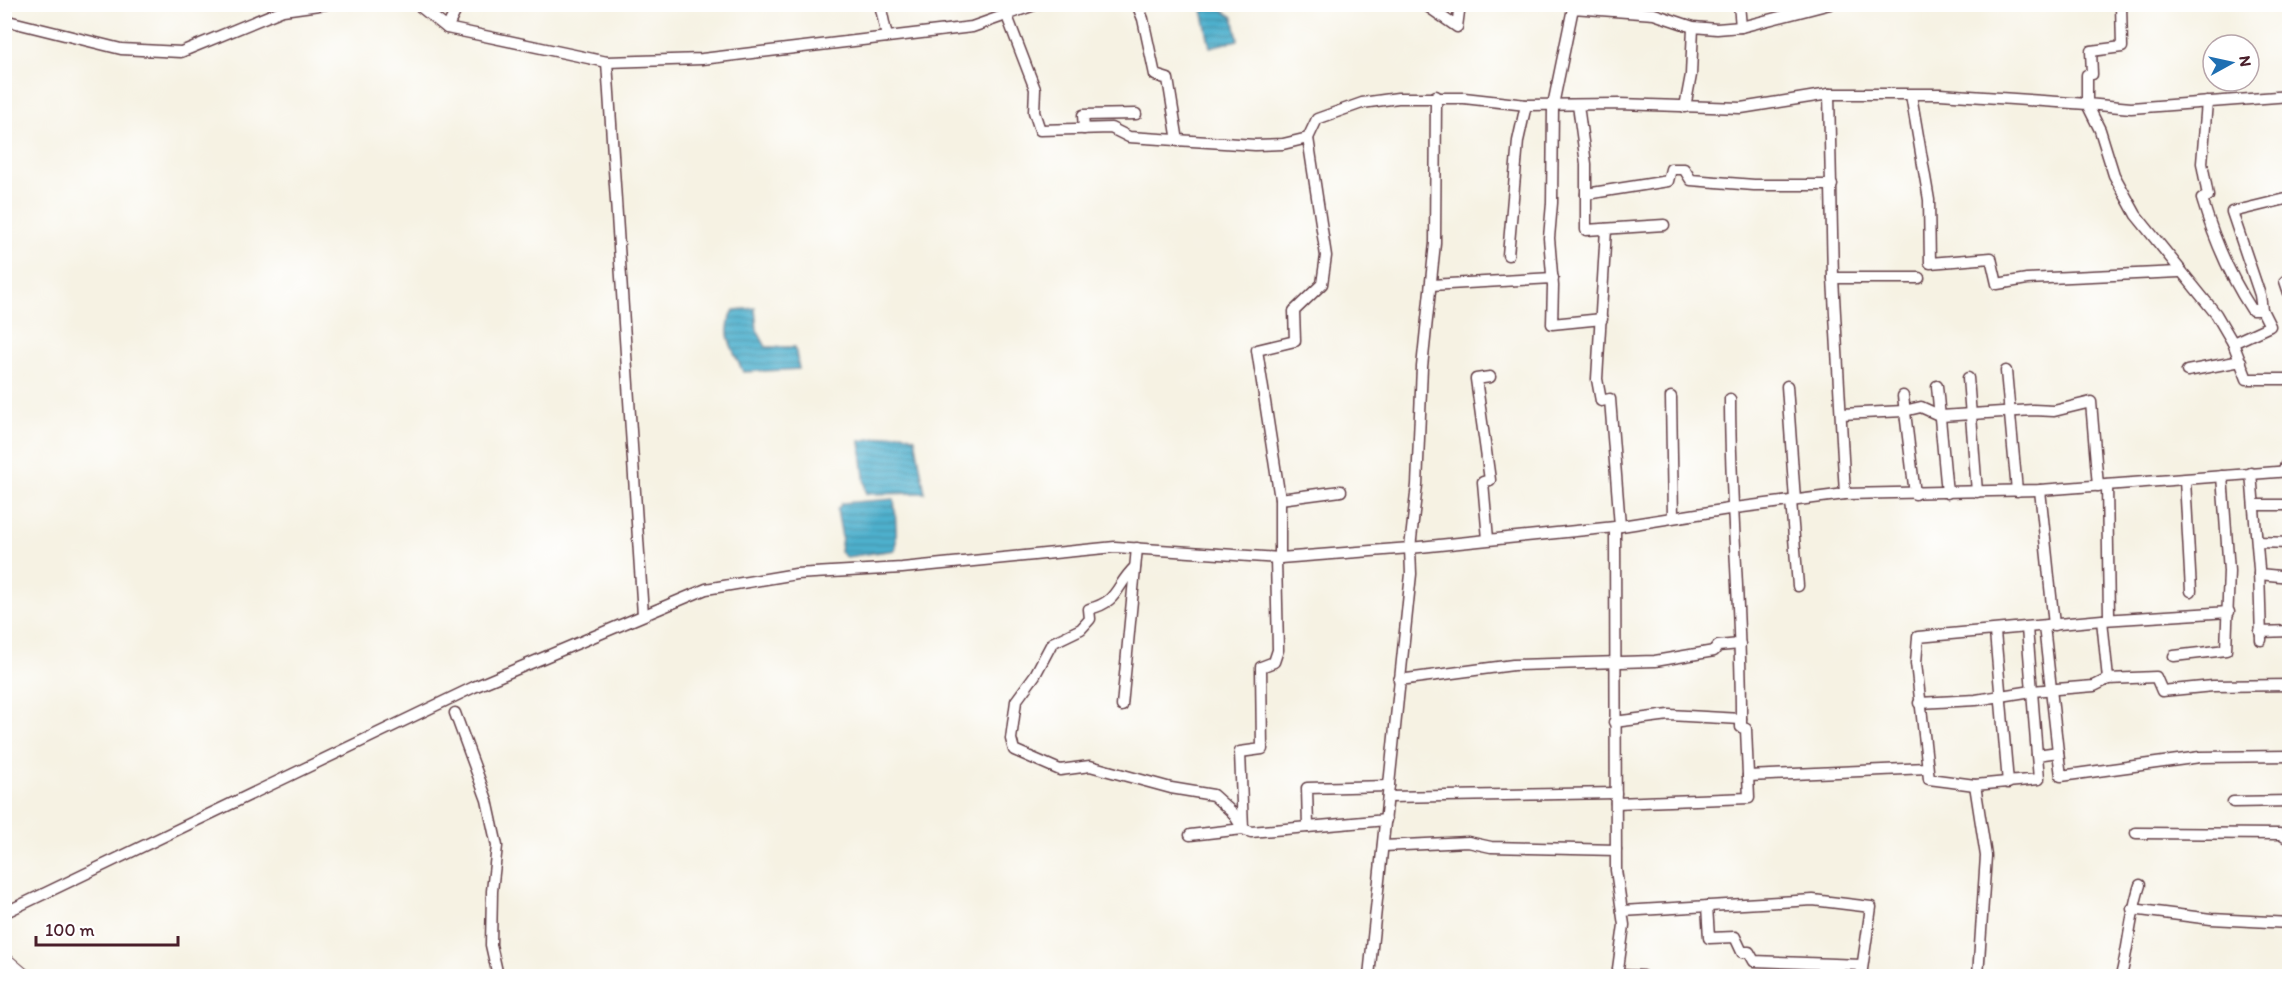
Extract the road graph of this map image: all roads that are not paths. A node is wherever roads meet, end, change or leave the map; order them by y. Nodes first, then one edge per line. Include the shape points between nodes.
1 (326, 4) edge
2 (417, 4) edge
3 (459, 4) edge
4 (880, 4) edge
5 (999, 4) edge
6 (1037, 4) edge
7 (1137, 4) edge
8 (1424, 4) edge
9 (1460, 4) edge
10 (1738, 4) edge
11 (1830, 4) edge
12 (2121, 4) edge
13 (1004, 17) junction
14 (4, 20) edge
15 (1693, 27) junction
16 (1741, 27) junction
17 (447, 28) junction
18 (887, 37) junction
19 (607, 62) junction
20 (1829, 94) junction
21 (1911, 95) junction
22 (1436, 96) junction
23 (2289, 96) edge
24 (2207, 102) junction
25 (2087, 104) junction
26 (1526, 105) junction
27 (1552, 105) junction
28 (1578, 105) junction
29 (1685, 107) junction
30 (1136, 114) dead end
31 (1084, 129) junction
32 (1308, 138) junction
33 (1178, 141) junction
34 (1832, 185) junction
35 (1586, 194) junction
36 (2289, 198) edge
37 (1664, 225) dead end
38 (1606, 229) junction
39 (1508, 255) dead end
40 (2179, 272) junction
41 (1553, 278) junction
42 (1833, 278) junction
43 (1919, 278) dead end
44 (2289, 280) edge
45 (1431, 285) junction
46 (2289, 297) edge
47 (2262, 310) junction
48 (1602, 319) junction
49 (2233, 343) junction
50 (2241, 361) junction
51 (2006, 371) dead end
52 (2187, 371) dead end
53 (1490, 377) dead end
54 (1968, 378) dead end
55 (2289, 379) edge
56 (1787, 386) dead end
57 (1937, 386) dead end
58 (1902, 396) dead end
59 (1671, 397) dead end
60 (1730, 399) dead end
61 (1904, 411) junction
62 (2010, 411) junction
63 (1841, 414) junction
64 (1971, 414) junction
65 (1941, 416) junction
66 (2289, 457) edge
67 (2286, 471) edge
68 (2251, 473) junction
69 (2222, 476) junction
70 (2185, 480) junction
71 (2103, 486) junction
72 (2040, 490) junction
73 (1341, 491) dead end
74 (2017, 491) junction
75 (1977, 492) junction
76 (1947, 493) junction
77 (1845, 494) junction
78 (1915, 494) junction
79 (1280, 498) junction
80 (1793, 501) junction
81 (2254, 505) junction
82 (2289, 505) edge
83 (1734, 508) junction
84 (1673, 517) junction
85 (1618, 526) junction
86 (1488, 539) junction
87 (2258, 542) junction
88 (2289, 543) edge
89 (1137, 548) junction
90 (1410, 548) junction
91 (1278, 558) junction
92 (1135, 567) junction
93 (2259, 574) junction
94 (2289, 577) edge
95 (1798, 586) dead end
96 (2191, 591) dead end
97 (2229, 612) junction
98 (643, 615) junction
99 (2106, 618) junction
100 (2049, 626) junction
101 (2027, 628) junction
102 (2289, 631) edge
103 (1995, 632) junction
104 (1740, 644) junction
105 (2174, 656) dead end
106 (1615, 662) junction
107 (2108, 679) junction
108 (1400, 680) junction
109 (2289, 685) edge
110 (2051, 688) junction
111 (2032, 691) junction
112 (2000, 696) junction
113 (1919, 703) junction
114 (1122, 706) dead end
115 (455, 713) dead end
116 (1741, 719) junction
117 (1614, 722) junction
118 (2058, 752) junction
119 (2037, 755) junction
120 (2289, 756) edge
121 (1927, 768) junction
122 (1748, 776) junction
123 (2008, 783) junction
124 (1976, 785) junction
125 (1389, 791) junction
126 (1616, 798) junction
127 (2289, 801) edge
128 (2233, 802) dead end
129 (1386, 820) junction
130 (1308, 827) junction
131 (1243, 829) junction
132 (2136, 833) dead end
133 (1190, 835) dead end
134 (2289, 840) edge
135 (1383, 846) junction
136 (1616, 850) junction
137 (2140, 885) dead end
138 (1707, 906) junction
139 (2132, 909) junction
140 (1622, 911) junction
141 (4, 913) edge
142 (2289, 923) edge
143 (4, 959) edge
144 (1862, 965) junction
145 (24, 976) edge
146 (498, 976) edge
147 (1369, 976) edge
148 (1617, 976) edge
149 (1642, 976) edge
150 (1861, 976) edge
151 (1978, 976) edge
152 (2121, 976) edge

1 - 14 street via 283,10 181,52 121,49
2 - 17 street
3 - 17 street
4 - 18 street
5 - 13 street
6 - 13 street
7 - 33 street via 1155,75 1168,79
8 - 9 street via 1456,27
10 - 16 street
11 - 16 street
12 - 25 street via 2121,47 2091,51
13 - 18 street via 972,27
13 - 31 street via 1035,89 1034,112 1040,130
15 - 16 street
15 - 27 street via 1654,14 1573,8
15 - 29 street
17 - 19 street
18 - 19 street via 702,59
19 - 98 street
20 - 21 street
20 - 29 street via 1741,108
20 - 34 street
21 - 25 street
21 - 40 street via 1929,200 1930,263 1991,258 1997,284 2027,279
22 - 26 street
22 - 32 street via 1362,103 1317,119
22 - 45 street
23 - 24 street
24 - 25 street via 2131,108
24 - 47 street via 2202,163 2208,196 2202,199 2214,242 2244,298 2252,310
25 - 40 street via 2114,175 2136,215
26 - 27 street
26 - 39 street via 1518,141
27 - 28 street
27 - 41 street via 1549,238
28 - 29 street
28 - 35 street
30 - 31 street via 1083,115
31 - 33 street via 1111,128 1129,137
32 - 33 street via 1274,144
32 - 79 street via 1326,256 1322,284 1294,311 1295,341 1257,350
34 - 35 street via 1691,180 1684,169 1671,169 1668,181
34 - 42 street
35 - 38 street via 1586,230
36 - 47 street via 2232,212
37 - 38 street
38 - 48 street
40 - 49 street via 2216,314
41 - 45 street
41 - 48 street via 1552,324
42 - 43 street
42 - 63 street
44 - 46 street via 2285,281
45 - 90 street
47 - 49 street via 2270,326
48 - 85 street via 1597,379 1601,401 1610,399
49 - 50 street
50 - 52 street
50 - 55 street via 2247,379
51 - 62 street
53 - 86 street via 1476,379 1490,480 1483,482
54 - 64 street
56 - 80 street
57 - 65 street
58 - 61 street
59 - 84 street
60 - 83 street
61 - 63 street
61 - 65 street via 1921,407
61 - 78 street
62 - 64 street
62 - 71 street via 2054,411 2091,402
62 - 74 street
63 - 77 street
64 - 65 street
64 - 75 street
65 - 76 street
66 - 67 street
67 - 68 street
68 - 69 street
68 - 81 street
69 - 70 street
69 - 97 street
70 - 71 street
70 - 96 street
71 - 72 street
71 - 99 street
72 - 74 street
72 - 100 street
73 - 79 street
74 - 75 street
75 - 76 street
76 - 78 street
77 - 78 street
77 - 80 street
79 - 91 street
80 - 83 street
80 - 95 street
81 - 82 street
81 - 87 street
83 - 84 street
83 - 104 street
84 - 85 street
85 - 86 street
85 - 106 street
86 - 90 street
87 - 88 street
87 - 93 street
89 - 91 street
89 - 92 street
89 - 98 street via 796,574 706,589
90 - 91 street
90 - 108 street
91 - 131 street via 1278,650 1274,662 1261,667 1262,749 1240,752
92 - 114 street
92 - 131 street via 1123,578 1112,600 1089,609 1090,619 1081,629 1052,643 1016,701 1011,739 1014,750 1060,770 1090,766 1213,795 1233,813
93 - 94 street
93 - 102 street via 2260,636
97 - 99 street
97 - 105 street via 2226,650
98 - 141 street via 474,687
99 - 100 street
99 - 107 street
100 - 101 street
100 - 110 street
101 - 103 street
101 - 111 street
103 - 112 street
103 - 113 street via 1918,637
104 - 106 street via 1655,662
104 - 116 street
106 - 108 street via 1513,665
106 - 117 street
107 - 109 street via 2156,677 2162,691
107 - 110 street via 2094,686
108 - 125 street
110 - 111 street
110 - 118 street
111 - 112 street
111 - 119 street
112 - 113 street
112 - 123 street
113 - 121 street
115 - 146 street via 487,800 496,846 491,945
116 - 117 street via 1669,715
116 - 122 street via 1741,728 1746,729
117 - 126 street
118 - 119 street
118 - 120 street via 2061,776 2200,757
119 - 123 street via 2039,779
121 - 122 street
121 - 124 street via 1929,779
122 - 126 street via 1749,798
123 - 124 street
124 - 151 street via 1986,856
125 - 126 street
125 - 129 street
125 - 130 street via 1307,788
126 - 136 street
127 - 128 street
129 - 130 street
129 - 135 street
130 - 131 street via 1251,832
131 - 133 street
132 - 134 street via 2280,834
135 - 136 street via 1468,842 1491,847
135 - 147 street
136 - 140 street
137 - 139 street
138 - 140 street
138 - 144 street via 1709,938 1735,937 1742,952 1749,952 1754,961
138 - 144 street via 1814,900 1871,907
139 - 142 street
139 - 152 street
140 - 148 street via 1624,925
143 - 145 main road
144 - 150 street
148 - 149 street

